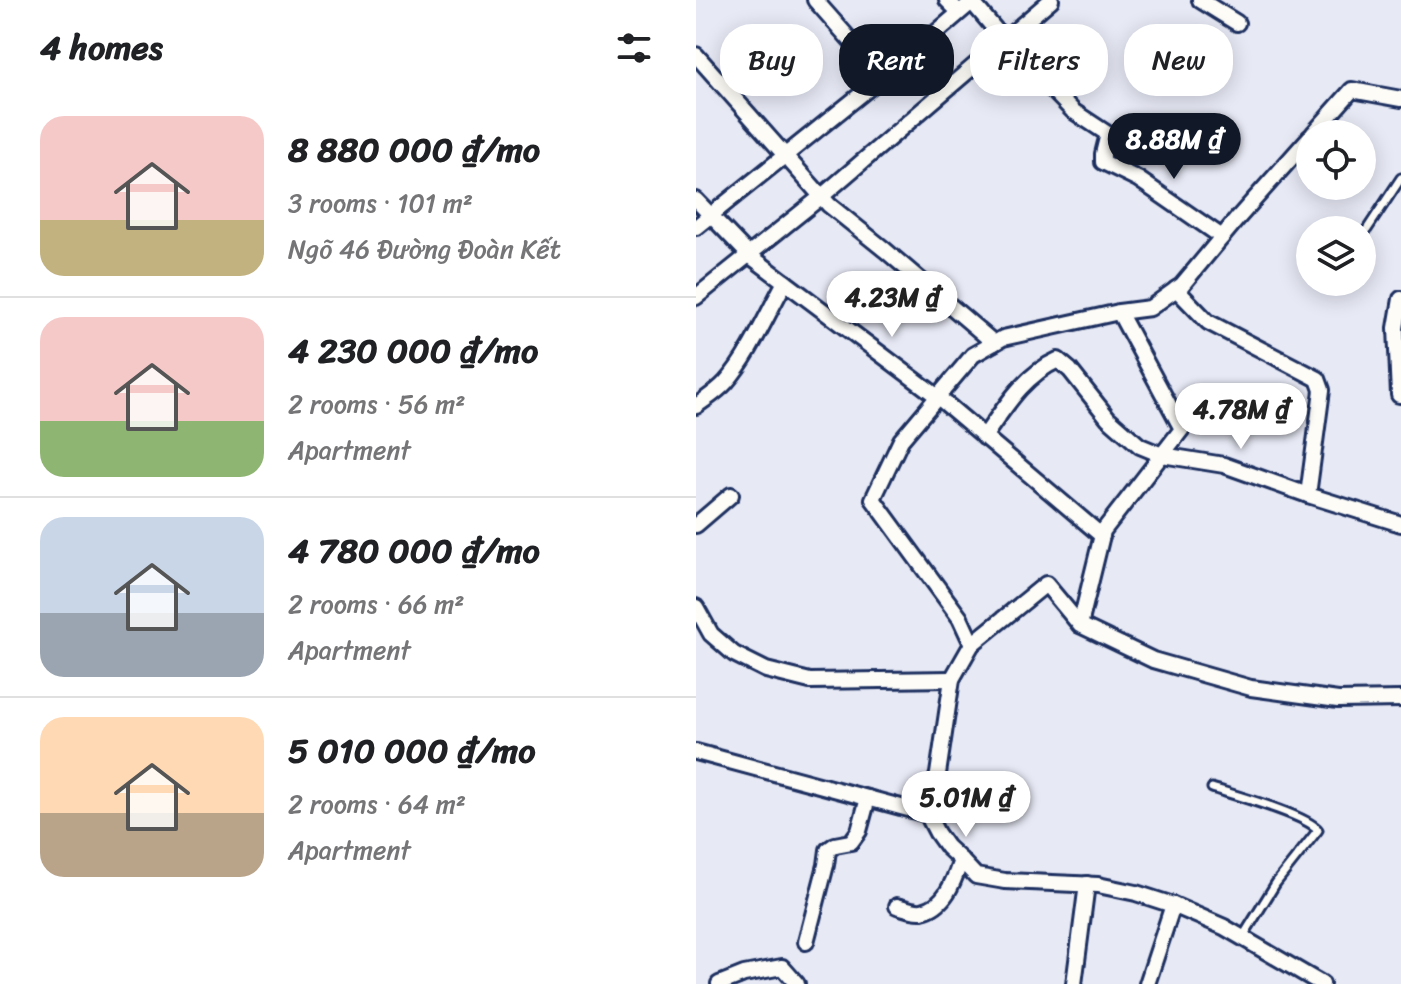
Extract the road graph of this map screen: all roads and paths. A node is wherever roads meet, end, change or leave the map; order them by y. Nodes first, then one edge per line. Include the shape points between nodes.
1 (815, 0) edge
2 (947, 0) edge
3 (1051, 0) edge
4 (1200, 0) edge
5 (973, 1) edge
6 (959, 12) junction
7 (1237, 23) dead end
8 (945, 24) edge
9 (991, 24) edge
10 (1023, 24) edge
11 (839, 27) edge
12 (696, 55) edge
13 (970, 69) edge
14 (859, 96) edge
15 (1058, 96) edge
16 (1401, 99) edge
17 (1326, 120) edge
18 (1296, 154) edge
19 (786, 155) junction
20 (1401, 178) edge
21 (822, 196) junction
22 (696, 200) edge
23 (710, 216) junction
24 (1376, 216) edge
25 (696, 227) edge
26 (1222, 237) junction
27 (749, 255) junction
28 (785, 282) junction
29 (1176, 289) junction
30 (696, 297) edge
31 (1401, 299) edge
32 (1119, 312) junction
33 (994, 343) junction
34 (1401, 395) edge
35 (938, 397) junction
36 (696, 406) edge
37 (984, 437) junction
38 (1162, 455) junction
39 (731, 495) dead end
40 (1308, 495) junction
41 (1401, 524) edge
42 (696, 525) edge
43 (1102, 536) junction
44 (696, 607) edge
45 (1080, 625) junction
46 (972, 644) junction
47 (952, 679) junction
48 (1401, 699) edge
49 (696, 752) edge
50 (1212, 788) dead end
51 (868, 798) junction
52 (927, 814) junction
53 (961, 860) junction
54 (1087, 884) junction
55 (1173, 905) junction
56 (897, 906) dead end
57 (1242, 938) junction
58 (806, 942) dead end
59 (719, 984) edge
60 (797, 984) edge
61 (1074, 984) edge
62 (1147, 984) edge
63 (1322, 984) edge

1 - 11 street
2 - 6 street
3 - 10 street
4 - 7 street
5 - 6 street
5 - 9 street
6 - 8 street
12 - 19 street
13 - 21 street
14 - 19 street
15 - 26 street via 1108,134 1103,162 1138,179
16 - 17 street via 1352,90
18 - 26 street
19 - 21 street
19 - 23 street
20 - 24 lane
21 - 27 street
21 - 33 street
22 - 23 street
23 - 25 street
23 - 27 street
26 - 29 street
27 - 28 street
27 - 30 street
28 - 35 street
28 - 36 street via 740,363
29 - 32 street via 1150,308
29 - 40 street via 1208,322 1318,379 1322,390
31 - 34 street via 1396,328
32 - 33 street
32 - 38 street via 1182,429
33 - 35 street via 973,355
35 - 37 street
35 - 46 street via 901,440 873,499 960,618
37 - 38 street via 1013,395 1042,367 1058,360 1108,418 1140,446
37 - 43 street
38 - 40 street via 1224,465
38 - 43 street
39 - 42 street
40 - 41 street
43 - 45 street
44 - 47 street via 722,644 766,670 810,681
45 - 46 street via 1046,584
45 - 48 street via 1153,660 1251,688 1338,700
46 - 47 street
47 - 52 street
49 - 51 street
50 - 57 lane via 1281,811 1318,830
51 - 52 street
51 - 58 street via 851,842 828,850
52 - 53 street
53 - 54 street via 976,876
53 - 56 street via 953,885 937,904 921,912
54 - 55 street
54 - 61 street
55 - 57 street
55 - 62 street
57 - 63 street
59 - 60 street via 782,967

